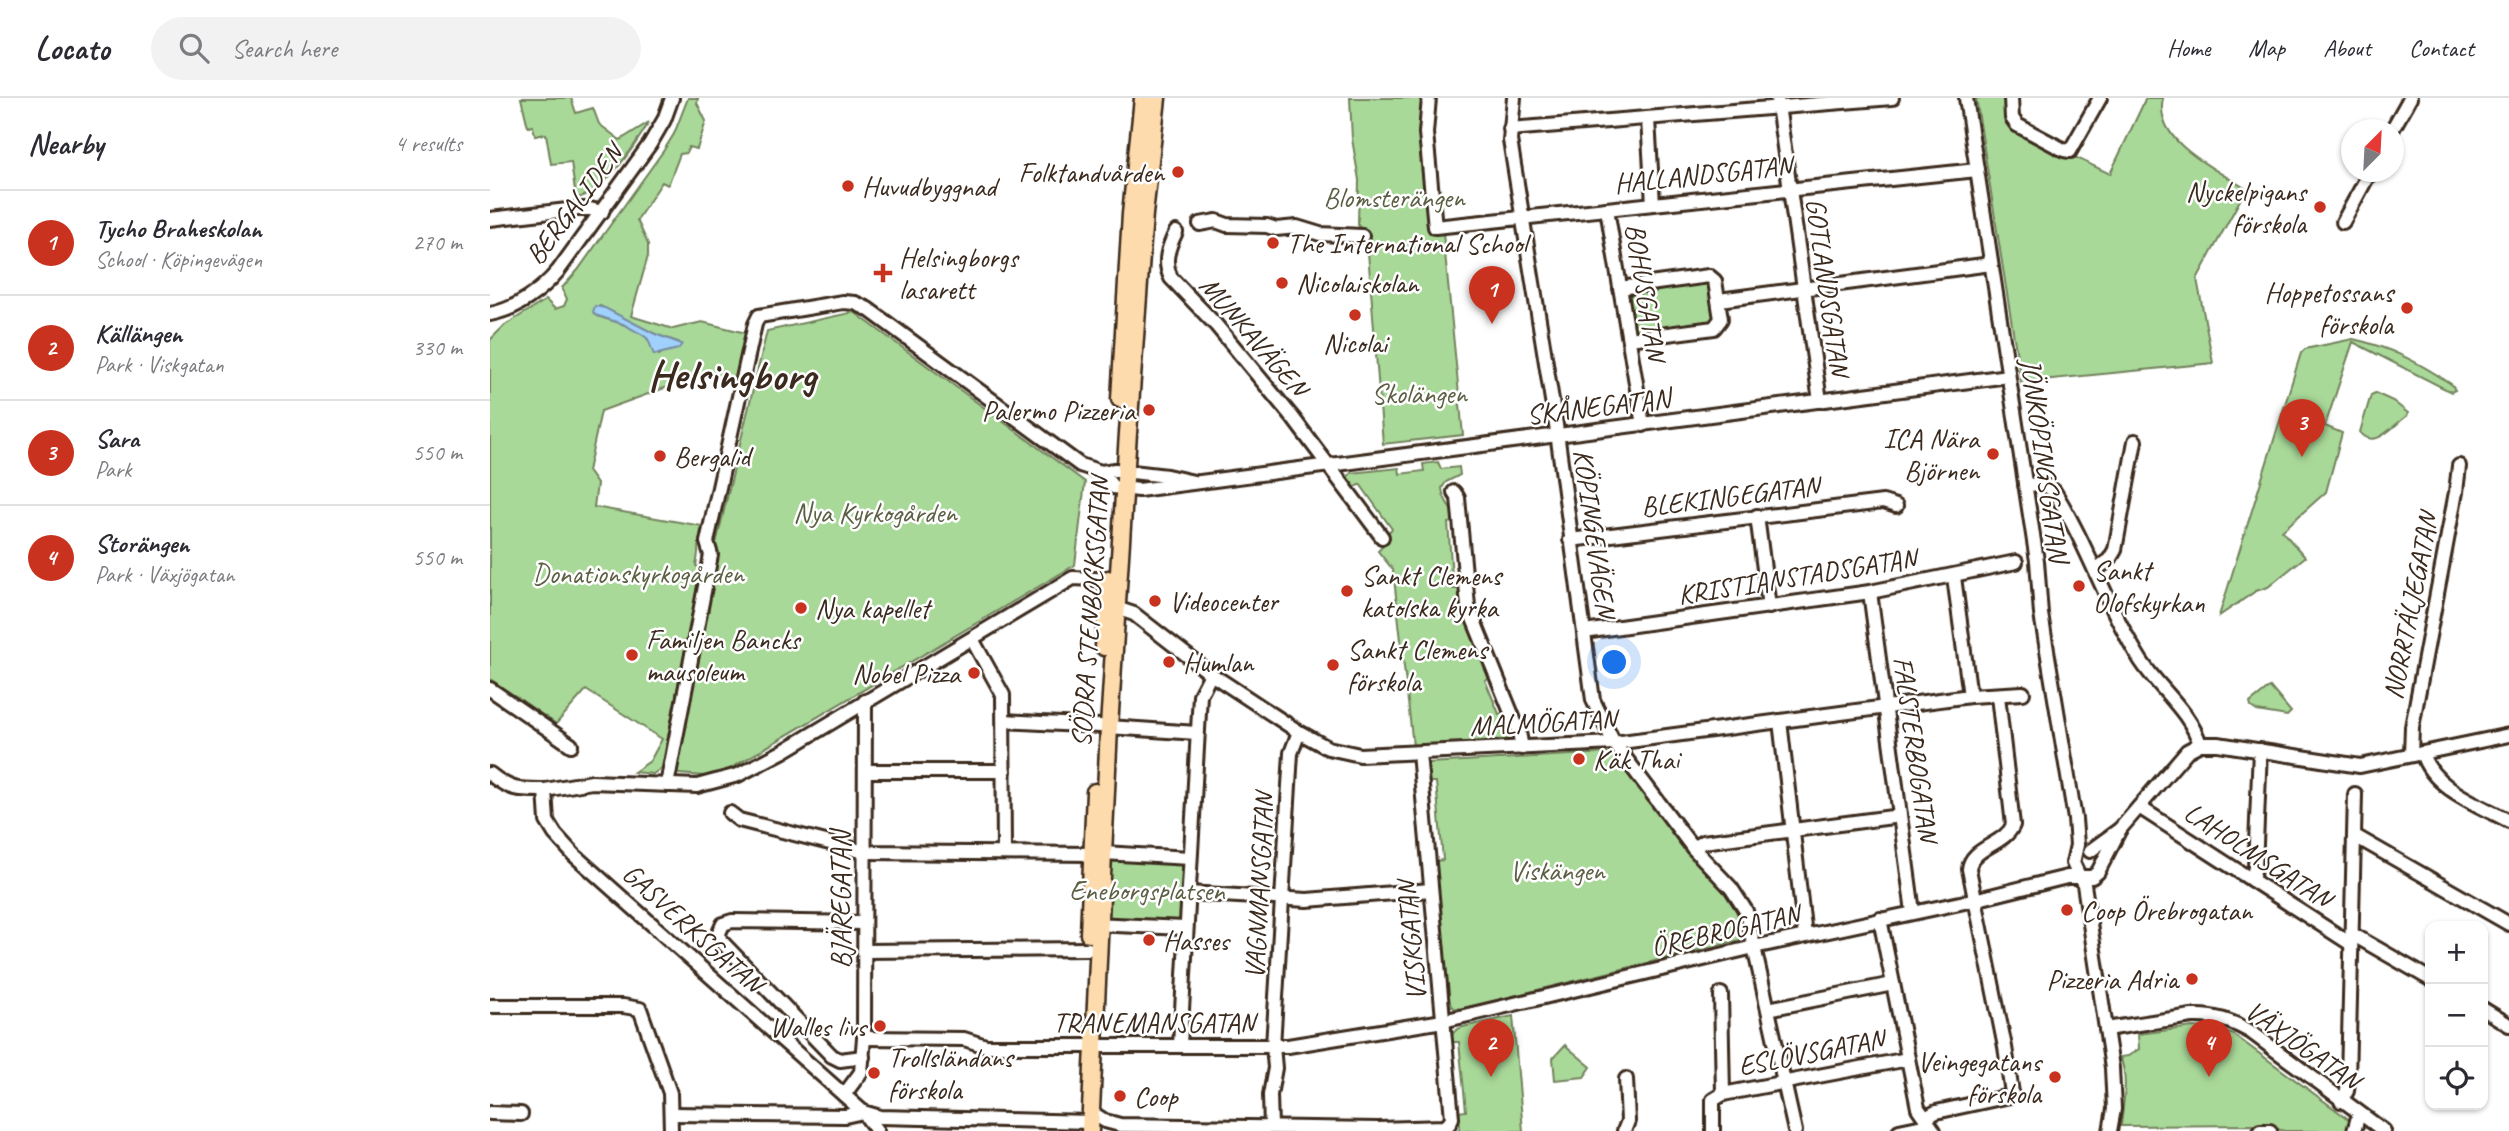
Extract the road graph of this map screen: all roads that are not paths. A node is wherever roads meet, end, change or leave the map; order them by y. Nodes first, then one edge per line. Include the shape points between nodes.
1 (672, 98) edge
2 (1143, 98) edge
3 (1157, 98) edge
4 (1429, 98) edge
5 (1514, 98) edge
6 (1892, 98) edge
7 (1966, 98) edge
8 (2011, 98) edge
9 (2101, 98) edge
10 (2410, 98) edge
11 (1777, 102) edge
12 (1648, 119) junction
13 (2398, 119) edge
14 (1510, 129) junction
15 (1977, 170) junction
16 (2365, 182) edge
17 (1789, 189) junction
18 (1653, 204) junction
19 (1608, 209) junction
20 (602, 212) junction
21 (1521, 218) junction
22 (490, 219) edge
23 (2343, 222) dead end
24 (1200, 224) dead end
25 (1176, 232) dead end
26 (1362, 236) dead end
27 (1991, 264) junction
28 (1620, 288) junction
29 (1803, 289) junction
30 (1719, 300) junction
31 (490, 314) edge
32 (1629, 340) junction
33 (2008, 376) junction
34 (1820, 401) junction
35 (1643, 425) junction
36 (1558, 436) junction
37 (2135, 442) dead end
38 (1329, 465) junction
39 (2459, 466) dead end
40 (1114, 471) junction
41 (1194, 482) junction
42 (2025, 485) junction
43 (1119, 488) junction
44 (1454, 492) dead end
45 (1896, 506) dead end
46 (1757, 516) junction
47 (1382, 537) dead end
48 (1570, 540) junction
49 (2016, 562) dead end
50 (2095, 570) junction
51 (1954, 577) junction
52 (1113, 579) junction
53 (1870, 592) junction
54 (1111, 607) junction
55 (1769, 607) junction
56 (1584, 632) junction
57 (972, 639) junction
58 (1211, 674) junction
59 (490, 689) edge
60 (2024, 693) dead end
61 (1970, 696) junction
62 (1998, 696) junction
63 (865, 701) junction
64 (1886, 708) junction
65 (1004, 721) junction
66 (1780, 721) junction
67 (1104, 727) junction
68 (1299, 732) junction
69 (1198, 733) junction
70 (2509, 735) edge
71 (1614, 743) junction
72 (2200, 744) junction
73 (571, 745) dead end
74 (1522, 748) junction
75 (2260, 750) junction
76 (1419, 753) junction
77 (2417, 754) junction
78 (866, 771) junction
79 (1003, 771) junction
80 (490, 774) edge
81 (667, 785) junction
82 (545, 790) junction
83 (2355, 794) dead end
84 (2139, 807) junction
85 (730, 813) dead end
86 (1900, 816) junction
87 (2509, 821) edge
88 (1791, 828) junction
89 (2355, 836) junction
90 (1693, 848) junction
91 (865, 852) junction
92 (1004, 853) junction
93 (1097, 853) junction
94 (1190, 858) junction
95 (2085, 865) junction
96 (2252, 880) junction
97 (1431, 890) junction
98 (1188, 893) junction
99 (1282, 899) junction
100 (1974, 900) junction
101 (1913, 912) junction
102 (1880, 919) junction
103 (864, 923) junction
104 (1094, 924) junction
105 (2509, 924) edge
106 (1185, 928) junction
107 (1805, 936) junction
108 (2351, 939) junction
109 (1754, 947) junction
110 (1088, 949) junction
111 (864, 950) junction
112 (2425, 976) edge
113 (1893, 984) junction
114 (1721, 994) dead end
115 (490, 1006) edge
116 (1768, 1009) junction
117 (2488, 1012) edge
118 (1443, 1021) junction
119 (2509, 1024) edge
120 (2106, 1029) junction
121 (864, 1038) junction
122 (1091, 1045) junction
123 (1180, 1045) junction
124 (1273, 1046) junction
125 (863, 1057) junction
126 (1908, 1059) junction
127 (1626, 1079) dead end
128 (1784, 1083) junction
129 (845, 1094) junction
130 (1723, 1094) junction
131 (2341, 1101) junction
132 (863, 1112) junction
133 (490, 1113) edge
134 (521, 1114) dead end
135 (672, 1114) junction
136 (2360, 1114) junction
137 (1926, 1119) junction
138 (1086, 1123) edge
139 (1271, 1127) junction
140 (1165, 1129) edge
141 (1233, 1129) edge
142 (1307, 1130) edge
143 (1378, 1130) edge
144 (671, 1131) edge
145 (877, 1131) edge
146 (1624, 1131) edge
147 (1713, 1131) edge
148 (1795, 1131) edge
149 (1899, 1131) edge
150 (1934, 1131) edge
151 (2110, 1131) edge
152 (2260, 1131) edge
153 (2270, 1131) edge
154 (2354, 1131) edge
155 (2384, 1131) edge

1 - 20 street, BERGALIDEN via 656,135
2 - 40 main road, SÖDRA STENBOCKSGATAN
3 - 40 main road, SÖDRA STENBOCKSGATAN
4 - 21 street, HALLANDSGATAN via 1426,133 1435,227
5 - 14 street, KÖPINGEVÄGEN
6 - 11 street
7 - 15 street, JÖNKÖPINGSGATAN
8 - 9 street via 2017,125 2070,151
10 - 13 street
11 - 12 street
11 - 17 street, GOTLANDSGATAN
12 - 14 street
12 - 18 street
14 - 21 street, KÖPINGEVÄGEN
15 - 17 street, HALLANDSGATAN
15 - 27 street, JÖNKÖPINGSGATAN
16 - 23 street
17 - 18 street, HALLANDSGATAN
17 - 29 street, GOTLANDSGATAN
18 - 19 street, HALLANDSGATAN
19 - 21 street, HALLANDSGATAN
19 - 28 street, BOHUSGATAN
20 - 22 street via 576,209
20 - 31 street, BERGALIDEN via 549,282 513,306
21 - 36 street, KÖPINGEVÄGEN
24 - 26 street via 1216,221
25 - 38 street, MUNKAVÄGEN via 1167,253 1171,278 1216,325
27 - 29 street
27 - 33 street, JÖNKÖPINGSGATAN
28 - 30 street via 1709,276 1716,281
28 - 32 street, BOHUSGATAN
29 - 30 street
29 - 34 street, GOTLANDSGATAN
30 - 32 street via 1721,319 1714,328
32 - 35 street, BOHUSGATAN
33 - 34 street, SKÅNEGATAN
33 - 42 street, JÖNKÖPINGSGATAN
34 - 35 street, SKÅNEGATAN
35 - 36 street, SKÅNEGATAN
36 - 38 street, SKÅNEGATAN
36 - 48 street, KÖPINGEVÄGEN
37 - 50 street via 2115,550
38 - 41 street, SKÅNEGATAN
38 - 47 street, MUNKAVÄGEN
39 - 77 street, NORRTÄLJEGATAN via 2412,727
40 - 41 street, SKÅNEGATAN
40 - 43 main road, SÖDRA STENBOCKSGATAN
40 - 81 street, SKÅNEGATAN via 1069,457 860,305 843,302 759,316 737,396 707,542 711,555
41 - 43 street, SKÅNEGATAN via 1139,490
42 - 50 street via 2043,484 2054,491
42 - 95 street, JÖNKÖPINGSGATAN via 2047,652
43 - 52 main road, SÖDRA STENBOCKSGATAN
44 - 74 street via 1468,606
45 - 46 street, BLEKINGEGATAN via 1883,502
46 - 48 street, BLEKINGEGATAN
46 - 55 street
48 - 56 street, KÖPINGEVÄGEN
49 - 51 street, KRISTIANSTADSGATAN
50 - 72 street via 2142,662 2186,715
51 - 53 street, KRISTIANSTADSGATAN
51 - 61 street
52 - 54 main road, SÖDRA STENBOCKSGATAN
52 - 57 street via 1073,578
53 - 55 street, KRISTIANSTADSGATAN
53 - 64 street, FALSTERBOGATAN
54 - 58 street, MALMÖGATAN via 1143,621
54 - 67 main road, SÖDRA STENBOCKSGATAN
55 - 56 street, KRISTIANSTADSGATAN
56 - 71 street, KÖPINGEVÄGEN via 1593,700
57 - 63 street
57 - 65 street via 1003,695
58 - 68 street, MALMÖGATAN
58 - 69 street via 1200,695
59 - 73 street
60 - 62 street, MALMÖGATAN
61 - 62 street, MALMÖGATAN
61 - 64 street, MALMÖGATAN
62 - 100 street via 2014,820 2009,832 1969,863
63 - 78 street, BJÄREGATAN
63 - 81 street via 738,775 698,786
64 - 66 street, MALMÖGATAN
64 - 86 street, FALSTERBOGATAN
65 - 67 street
65 - 79 street
66 - 71 street, MALMÖGATAN
66 - 88 street
67 - 69 street
67 - 93 main road, SÖDRA STENBOCKSGATAN
68 - 76 street, MALMÖGATAN via 1344,753
68 - 99 street, VAGNMANSGATAN via 1292,753
69 - 94 street
70 - 77 street
71 - 74 street, MALMÖGATAN
71 - 90 street, KÖPINGEVÄGEN
72 - 75 street
72 - 84 street, ÖREBROGATAN via 2184,754
74 - 76 street, MALMÖGATAN
75 - 77 street via 2360,766
75 - 96 street
76 - 97 street, VISKGATAN
77 - 87 street via 2444,785
78 - 79 street
78 - 91 street, BJÄREGATAN
79 - 92 street
80 - 82 street via 514,790
81 - 82 street via 592,782
82 - 129 street, GASVERKSGATAN via 547,821 574,855
83 - 89 street
84 - 95 street, ÖREBROGATAN
84 - 96 street, LAHOLMSGATAN
85 - 91 street via 739,820
86 - 88 street
86 - 101 street, FALSTERBOGATAN
88 - 90 street via 1703,842
88 - 107 street
89 - 105 street
89 - 108 street
90 - 109 street, KÖPINGEVÄGEN via 1743,906
91 - 92 street
91 - 103 street, BJÄREGATAN
92 - 93 street
93 - 94 street
93 - 104 main road, SÖDRA STENBOCKSGATAN
94 - 98 street
95 - 100 street, ÖREBROGATAN
95 - 120 street, JÖNKÖPINGSGATAN
96 - 108 street, LAHOLMSGATAN
97 - 99 street
97 - 118 street, VISKGATAN
98 - 99 street
98 - 106 street
99 - 124 street, VAGNMANSGATAN
100 - 101 street, ÖREBROGATAN
100 - 137 street via 2012,1090 2010,1096 1936,1112
101 - 102 street, ÖREBROGATAN
102 - 107 street, ÖREBROGATAN
102 - 113 street
103 - 111 street, BJÄREGATAN
103 - 125 street via 732,921 721,926 718,935 837,1059
104 - 106 street
104 - 110 main road, SÖDRA STENBOCKSGATAN
104 - 122 main road, SÖDRA STENBOCKSGATAN
106 - 123 street
107 - 109 street, ÖREBROGATAN
108 - 112 street, LAHOLMSGATAN
108 - 131 street via 2348,1080
109 - 116 street, KÖPINGEVÄGEN
109 - 118 street, ÖREBROGATAN
110 - 111 street
110 - 122 main road, SÖDRA STENBOCKSGATAN
111 - 121 street, BJÄREGATAN
113 - 116 street
113 - 126 street
114 - 130 street
115 - 135 street via 640,1009 670,1093
116 - 128 street, KÖPINGEVÄGEN
117 - 119 street
118 - 124 street, TRANEMANSGATAN
118 - 143 street, VISKGATAN via 1449,1124 1444,1128
120 - 131 street, VÄXJÖGATAN via 2192,1016 2220,1018 2252,1032
120 - 151 street, JÖNKÖPINGSGATAN via 2114,1109
121 - 122 street, TRANEMANSGATAN via 964,1039 986,1046
121 - 125 street, BJÄREGATAN
122 - 123 street, TRANEMANSGATAN
122 - 138 main road, SÖDRA STENBOCKSGATAN
123 - 124 street, TRANEMANSGATAN
124 - 139 street, VAGNMANSGATAN
125 - 129 street, BJÄREGATAN via 861,1072
126 - 128 street, ESLÖVSGATAN
126 - 137 street via 1918,1108
127 - 146 street via 1628,1122
128 - 130 street, ESLÖVSGATAN
128 - 148 street, KÖPINGEVÄGEN
129 - 132 street, GASVERKSGATAN
130 - 147 street via 1713,1100
131 - 136 street, VÄXJÖGATAN
132 - 135 street via 845,1116
132 - 138 street via 880,1117
132 - 145 street, GASVERKSGATAN
133 - 134 street
135 - 144 street
136 - 154 street
136 - 155 street, VÄXJÖGATAN
137 - 149 street via 1923,1126
137 - 150 street
138 - 140 street
139 - 141 street
139 - 142 street
140 - 141 street
142 - 143 street
152 - 153 street

